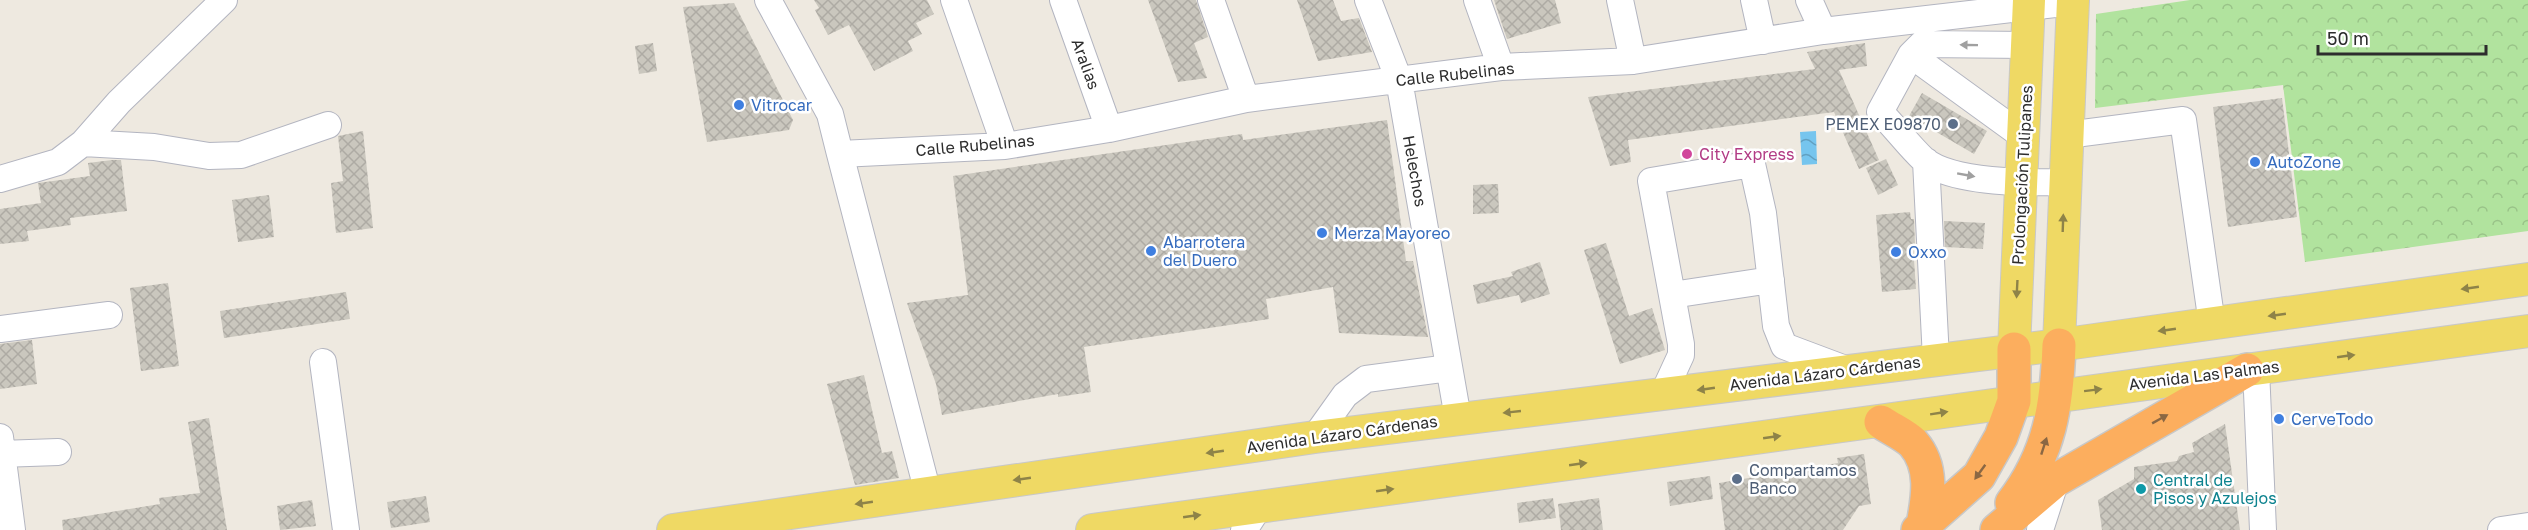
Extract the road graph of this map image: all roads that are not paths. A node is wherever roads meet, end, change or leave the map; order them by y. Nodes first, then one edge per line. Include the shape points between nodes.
1 (224, 0) edge
2 (768, 0) edge
3 (954, 0) edge
4 (1063, 0) edge
5 (1211, 0) edge
6 (1368, 0) edge
7 (1477, 0) edge
8 (1620, 0) edge
9 (1754, 0) edge
10 (1809, 0) edge
11 (2073, 1) edge
12 (2029, 3) edge
13 (1823, 31) junction
14 (1763, 41) junction
15 (2028, 45) junction
16 (1911, 55) junction
17 (1633, 61) junction
18 (1501, 67) junction
19 (1399, 80) junction
20 (1246, 99) junction
21 (328, 125) dead end
22 (1109, 129) junction
23 (2067, 135) junction
24 (2024, 137) junction
25 (83, 143) junction
26 (1005, 146) junction
27 (840, 154) junction
28 (1926, 161) junction
29 (0, 179) edge
30 (2064, 182) junction
31 (2022, 183) junction
32 (1771, 279) junction
33 (2528, 279) edge
34 (1671, 296) junction
35 (109, 315) dead end
36 (2212, 324) junction
37 (0, 329) edge
38 (2528, 331) edge
39 (2059, 345) junction
40 (2014, 349) junction
41 (1936, 359) junction
42 (322, 362) dead end
43 (1449, 368) junction
44 (1848, 370) junction
45 (2251, 370) junction
46 (1664, 394) junction
47 (2058, 394) junction
48 (2014, 401) junction
49 (1458, 418) junction
50 (1881, 422) junction
51 (1315, 437) junction
52 (1, 449) edge
53 (58, 452) dead end
54 (2056, 480) junction
55 (928, 493) junction
56 (1251, 519) edge
57 (2528, 526) edge
58 (1920, 528) edge
59 (12, 530) edge
60 (346, 530) edge
61 (673, 530) edge
62 (1092, 530) edge
63 (1990, 530) edge
64 (1997, 530) edge
65 (2040, 530) edge
66 (2263, 530) edge
67 (2500, 530) edge

1 - 25 street via 119,102
2 - 27 street via 830,114
3 - 26 street
4 - 22 street, Aralias
5 - 20 street
6 - 19 street, Helechos
7 - 18 street
8 - 17 street
9 - 14 street
10 - 13 street
11 - 12 street, Calle Rubelinas
11 - 23 main road
12 - 13 street, Calle Rubelinas
12 - 15 main road, Prolongación Tulipanes
13 - 14 street, Calle Rubelinas
14 - 17 street, Calle Rubelinas
15 -> 16 street via 1922,44
15 - 24 main road, Prolongación Tulipanes
16 - 24 street
16 - 28 street via 1880,112
17 - 18 street, Calle Rubelinas
18 - 19 street, Calle Rubelinas
19 - 20 street, Calle Rubelinas
19 - 43 street, Helechos
20 - 22 street, Calle Rubelinas
21 - 25 street via 241,155 209,156 154,147
22 - 26 street, Calle Rubelinas
23 - 30 main road
23 - 36 street via 2183,120
24 - 31 main road, Prolongación Tulipanes
25 - 29 street via 58,162
26 - 27 street, Calle Rubelinas
27 - 55 street
28 -> 31 street via 1960,175
28 - 41 street
30 - 31 street
39 -> 30 main road
31 -> 40 main road, Prolongación Tulipanes
32 - 34 street
32 - 34 street via 1752,164 1651,181
32 - 44 street via 1776,326 1784,346
33 -> 36 main road
34 - 46 street via 1681,355
35 - 37 street
36 -> 39 main road
45 -> 38 main road, Avenida Las Palmas
39 - 40 main road
39 - 47 highway
40 - 41 main road, Avenida Lázaro Cárdenas
40 - 48 highway
41 - 44 main road, Avenida Lázaro Cárdenas
42 - 60 street
43 - 49 street, Helechos
43 - 51 street via 1366,379 1345,395
44 -> 46 main road, Avenida Lázaro Cárdenas
47 -> 45 main road, Avenida Las Palmas
54 -> 45 highway
45 - 66 street
46 -> 49 main road, Avenida Lázaro Cárdenas
47 - 48 main road, Avenida Las Palmas
63 -> 47 highway via 2037,466
50 -> 48 main road, Avenida Las Palmas
48 -> 58 highway via 2001,437 1979,476
49 - 51 main road, Avenida Lázaro Cárdenas
56 -> 50 main road
50 - 58 highway via 1913,443 1925,465 1929,490
51 -> 55 main road, Avenida Lázaro Cárdenas
52 - 53 street
52 - 59 street
54 - 64 highway
54 - 65 street
55 -> 61 main road, Avenida Lázaro Cárdenas
62 -> 56 main road
57 - 67 street

